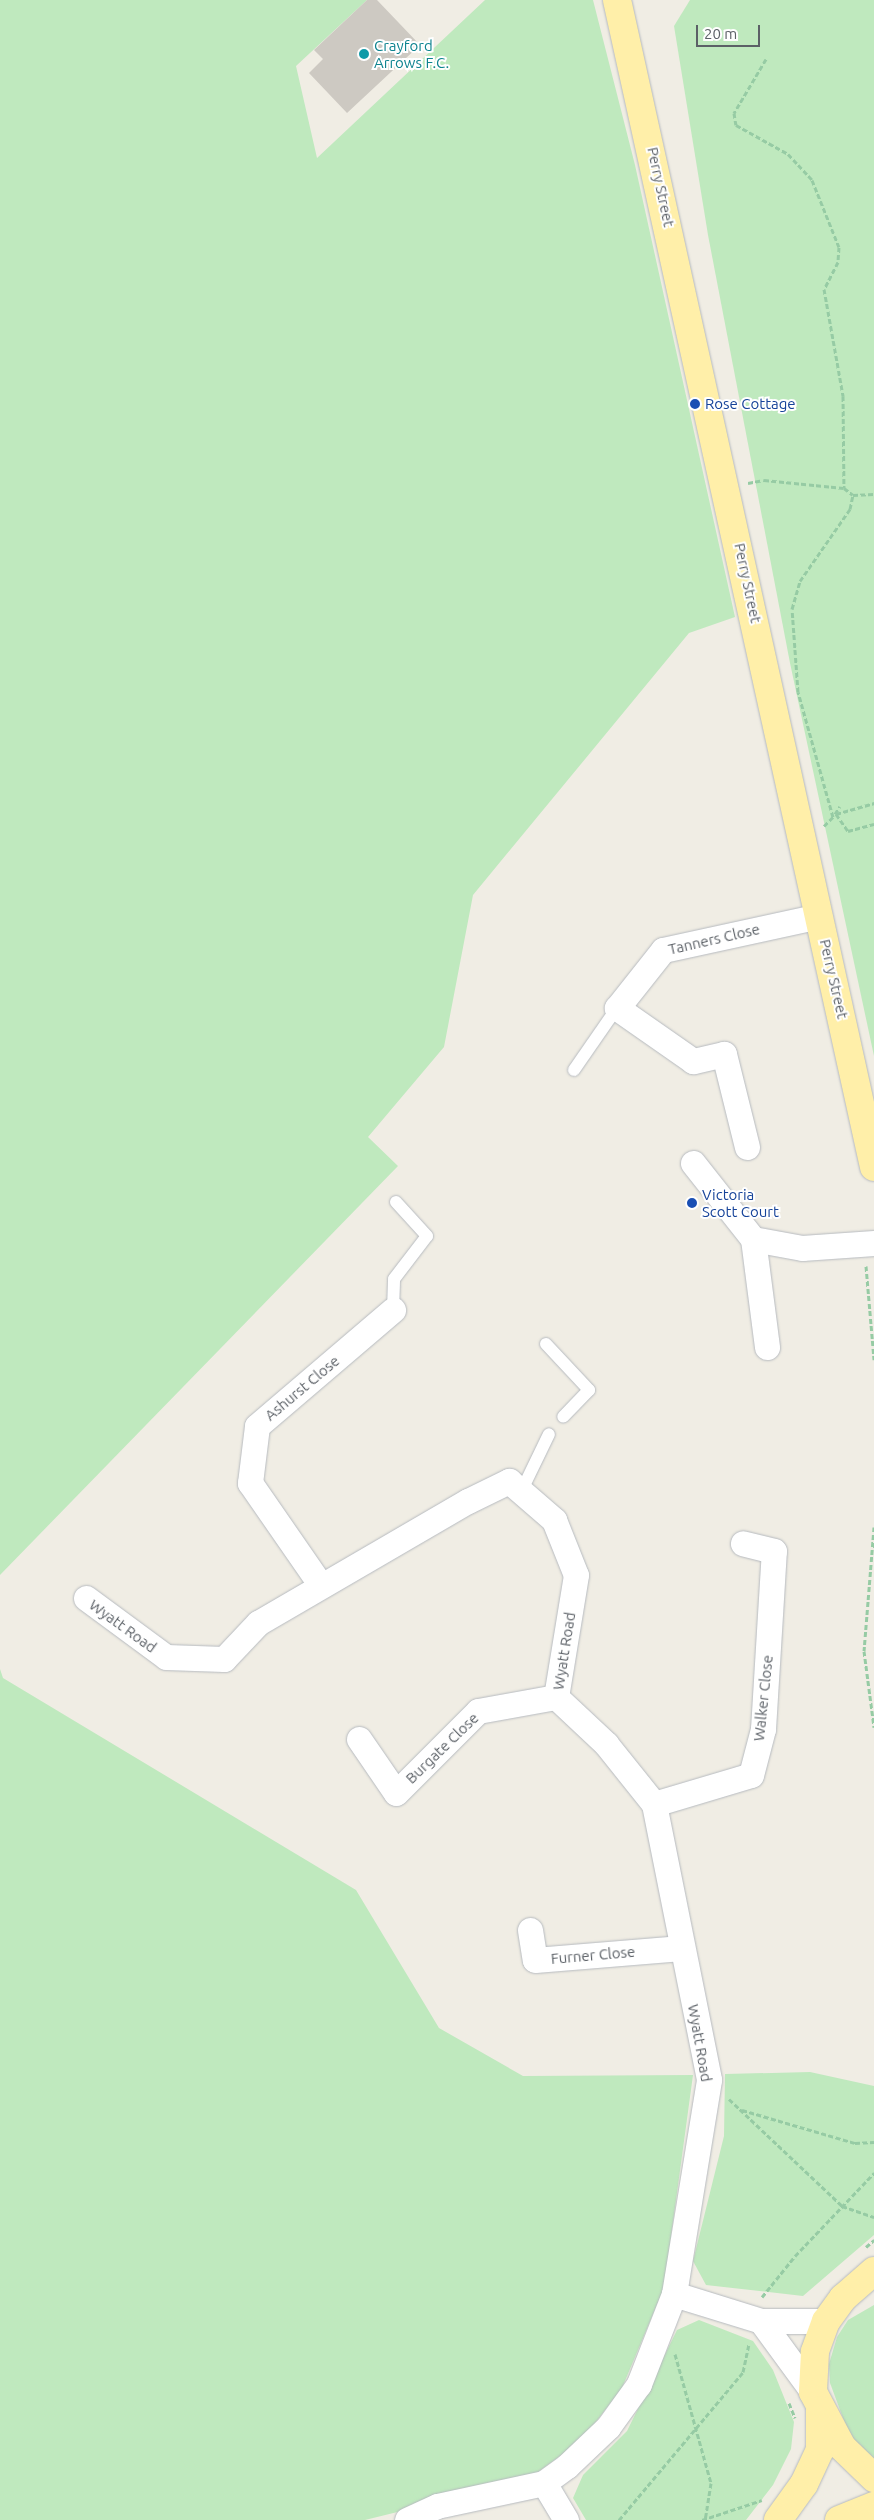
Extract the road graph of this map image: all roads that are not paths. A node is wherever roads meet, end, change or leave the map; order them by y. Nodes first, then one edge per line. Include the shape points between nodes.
1 (617, 0) edge
2 (819, 916) junction
3 (617, 1008) junction
4 (574, 1070) dead end
5 (867, 1083) edge
6 (747, 1148) dead end
7 (693, 1163) dead end
8 (874, 1167) edge
9 (396, 1202) dead end
10 (753, 1239) junction
11 (869, 1244) edge
12 (393, 1310) joint
13 (546, 1344) dead end
14 (767, 1347) dead end
15 (563, 1418) dead end
16 (550, 1434) dead end
17 (521, 1492) junction
18 (743, 1543) dead end
19 (320, 1584) junction
20 (86, 1598) dead end
21 (556, 1697) junction
22 (359, 1739) dead end
23 (654, 1804) junction
24 (530, 1930) dead end
25 (682, 1948) junction
26 (869, 2270) edge
27 (674, 2294) junction
28 (760, 2315) junction
29 (826, 2321) junction
30 (816, 2400) junction
31 (874, 2478) edge
32 (544, 2483) junction
33 (874, 2506) edge
34 (772, 2509) edge
35 (406, 2520) edge
36 (566, 2520) edge
37 (840, 2520) edge

1 - 2 main road, Perry Street via 727,486
2 - 3 street, Tanners Close via 662,950
2 - 5 main road, Perry Street
3 - 4 lane
3 - 6 street via 693,1061 724,1054
5 - 8 main road, Perry Street
7 - 10 street
9 - 12 lane via 427,1236 394,1279
10 - 11 street via 802,1248
10 - 14 street
12 - 19 street, Ashurst Close via 257,1426 250,1483
13 - 15 lane via 589,1390
16 - 17 lane
17 - 19 street, Wyatt Road via 509,1481
17 - 21 street, Wyatt Road via 554,1520 576,1575
18 - 23 street, Walker Close via 774,1551 763,1729 751,1775
19 - 20 street, Wyatt Road via 258,1623 224,1659 166,1657
21 - 22 street, Burgate Close via 478,1711 396,1793
21 - 23 street, Wyatt Road via 606,1744
23 - 25 street, Wyatt Road
24 - 25 street, Furner Close via 535,1960
25 - 27 street, Wyatt Road via 709,2080
26 - 29 main road
27 - 28 street
27 - 32 street, Wyatt Road via 660,2340 639,2384 608,2427
28 - 29 street
28 - 30 street
29 - 30 main road via 815,2352
30 - 31 main road via 850,2457
30 - 34 main road via 820,2450 804,2484
32 - 35 street via 437,2506
32 - 36 street
33 - 37 main road

